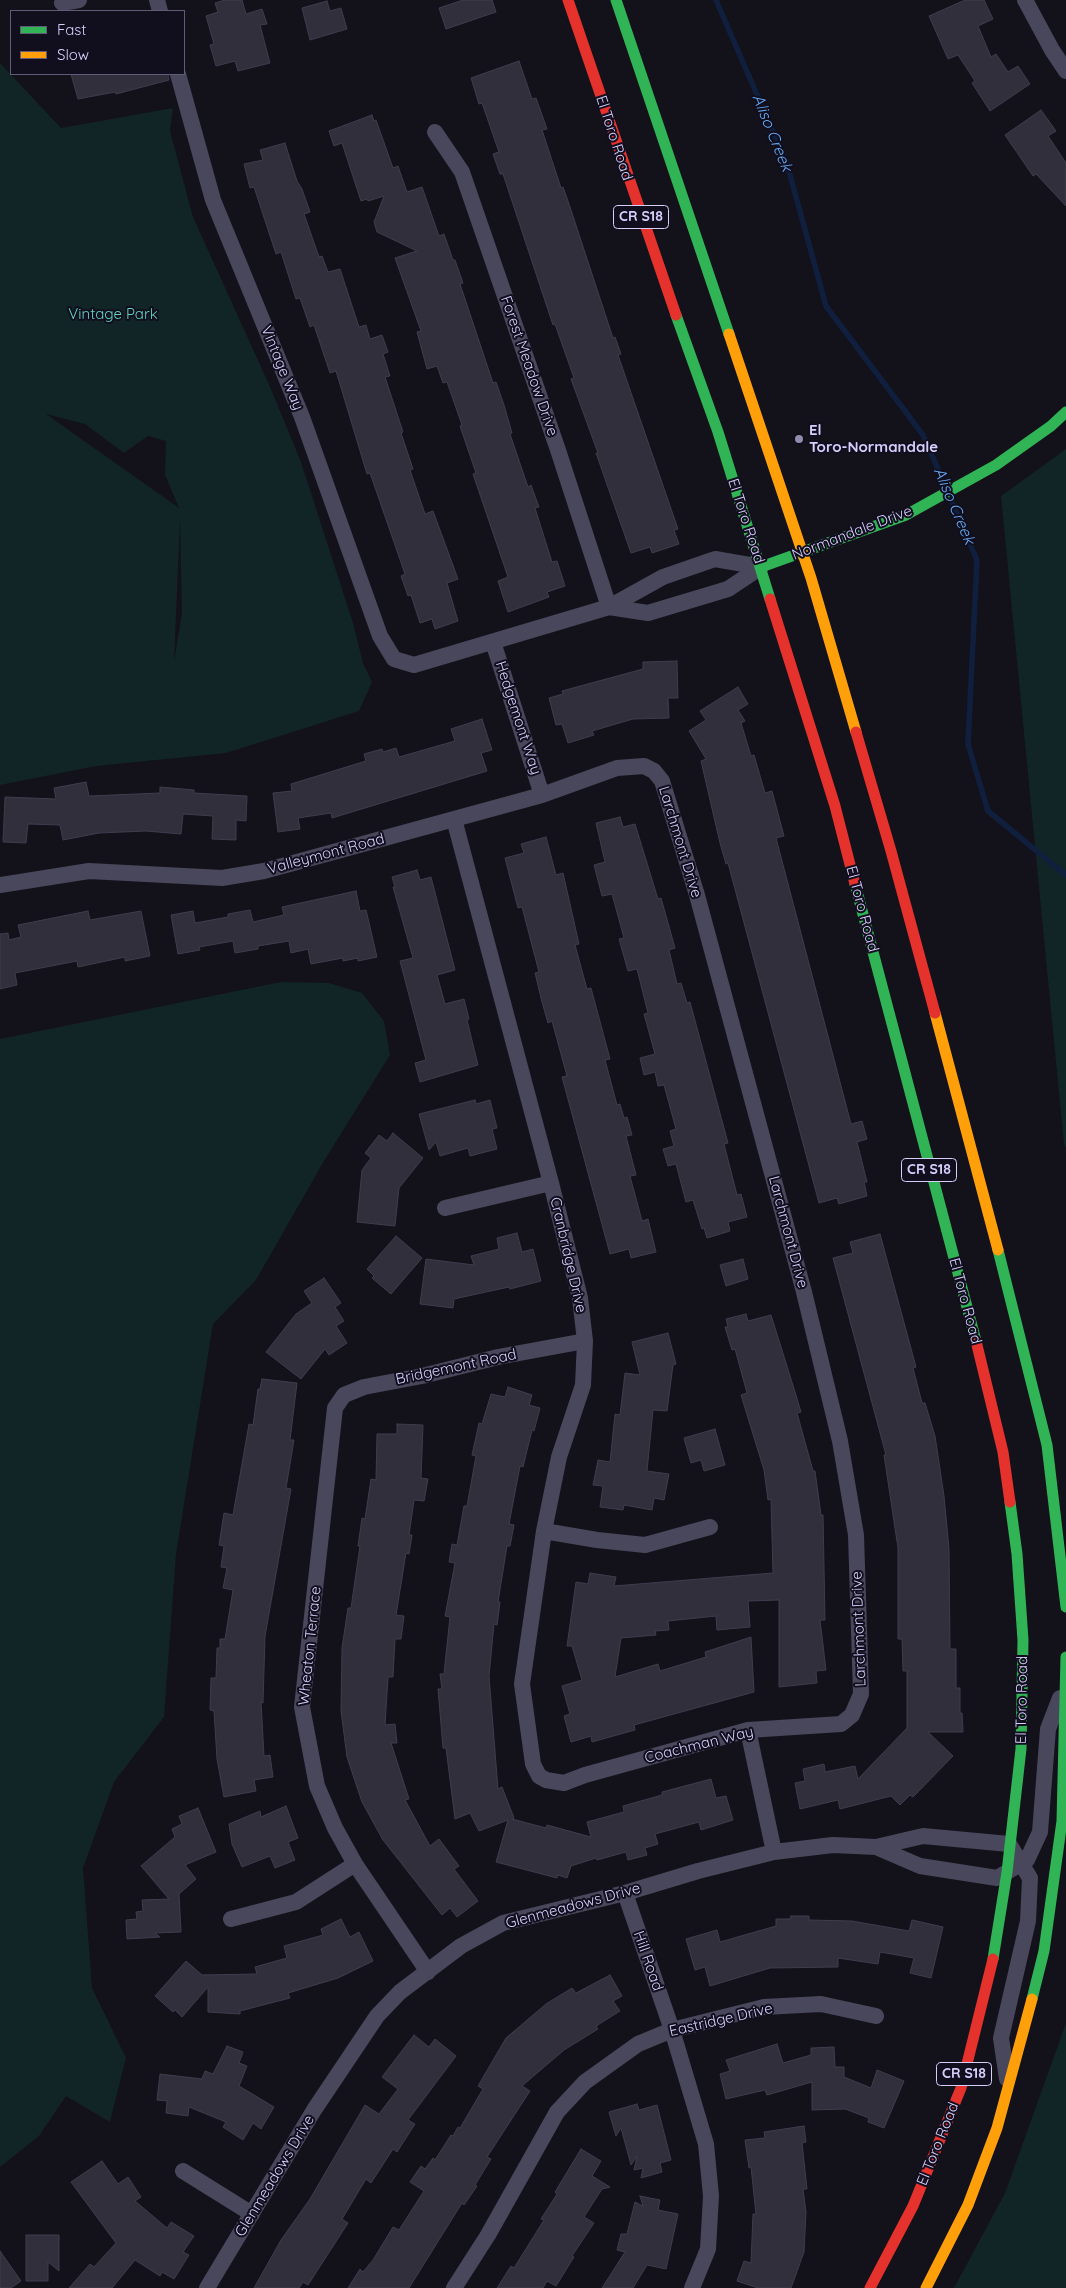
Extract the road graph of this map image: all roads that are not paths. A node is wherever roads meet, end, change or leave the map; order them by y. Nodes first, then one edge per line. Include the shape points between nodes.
1 (79, 0) edge
2 (568, 0) edge
3 (616, 0) edge
4 (1025, 0) edge
5 (62, 3) dead end
6 (1066, 71) edge
7 (178, 75) edge
8 (435, 132) dead end
9 (1066, 412) edge
10 (803, 553) junction
11 (761, 567) junction
12 (609, 607) junction
13 (493, 642) junction
14 (394, 659) joint
15 (644, 766) joint
16 (542, 795) junction
17 (454, 819) junction
18 (0, 885) edge
19 (552, 1183) junction
20 (445, 1208) dead end
21 (585, 1341) junction
22 (335, 1408) joint
23 (710, 1527) dead end
24 (544, 1531) junction
25 (1066, 1607) edge
26 (1066, 1657) edge
27 (1066, 1682) edge
28 (852, 1715) joint
29 (748, 1730) junction
30 (546, 1780) joint
31 (1009, 1844) junction
32 (876, 1847) junction
33 (774, 1852) junction
34 (355, 1864) junction
35 (1014, 1868) junction
36 (625, 1893) junction
37 (231, 1920) dead end
38 (428, 1972) junction
39 (876, 2016) dead end
40 (672, 2030) junction
41 (1008, 2088) junction
42 (183, 2171) dead end
43 (252, 2214) junction
44 (207, 2288) edge
45 (454, 2288) edge
46 (692, 2288) edge
47 (870, 2288) edge
48 (926, 2288) edge

1 - 5 street
2 - 11 main road, El Toro Road / CR S18 via 718,432
3 - 10 main road
4 - 6 street
7 - 14 street, Vintage Way via 213,200 302,417 380,636
8 - 12 street, Forest Meadow Drive via 462,172
9 - 10 main road, Normandale Drive via 996,466 906,516
10 - 11 main road, Normandale Drive
10 - 25 main road via 891,851 1016,1318 1047,1445
11 - 12 street, Normandale Drive via 728,589 648,613
11 - 12 street, Normandale Drive via 715,559 664,577
11 - 31 main road, El Toro Road / CR S18 via 835,806 1002,1452 1017,1554 1023,1640 1021,1748
12 - 13 street, Normandale Drive
13 - 14 street, Normandale Drive via 414,665
13 - 16 street, Hedgemont Way
15 - 16 street, Valleymont Road via 616,768
15 - 28 street, Larchmont Drive via 654,771 662,781 697,895 804,1292 840,1441 856,1535 861,1694
16 - 17 street, Valleymont Road
17 - 18 street, Valleymont Road via 264,871 222,878 89,871
17 - 19 street, Cranbridge Drive
19 - 20 street
19 - 21 street, Cranbridge Drive via 580,1298
21 - 22 street, Bridgemont Road via 364,1387 344,1395
21 - 24 street, Cranbridge Drive via 583,1385 559,1457
22 - 34 street, Wheaton Terrace via 302,1707 317,1786
23 - 24 street via 645,1545
24 - 30 street, Cranbridge Drive via 522,1684 533,1764 539,1776
26 - 27 main road
27 - 35 street via 1048,1729 1040,1832 1027,1860
27 - 41 main road via 1062,1821 1044,1951
28 - 29 street, Coachman Way via 841,1724
29 - 30 street, Coachman Way via 564,1783
29 - 33 street
31 - 32 street, Glenmeadows Drive via 923,1836
31 - 35 street, CR S18
32 - 33 street, Glenmeadows Drive via 833,1845
32 - 35 street, Glenmeadows Drive via 920,1866 998,1878
33 - 36 street, Glenmeadows Drive
34 - 37 street via 296,1902
34 - 38 street, Wheaton Terrace
35 - 41 street, CR S18 via 1030,1878 1028,1921 1001,2038
35 - 47 main road, El Toro Road / CR S18 via 961,2088 913,2206
36 - 38 street, Glenmeadows Drive via 503,1923 460,1946
36 - 40 street, Hill Road
38 - 43 street, Glenmeadows Drive via 400,1992 377,2016 314,2110
39 - 40 street, Eastridge Drive via 821,2004 764,2007
40 - 45 street, Eastridge Drive via 638,2044 608,2065 585,2082 557,2112 488,2235
40 - 46 street, Hill Road via 706,2144 711,2196 708,2249
41 - 48 main road, CR S18 via 997,2128 968,2205
42 - 43 street
43 - 44 street, Glenmeadows Drive

